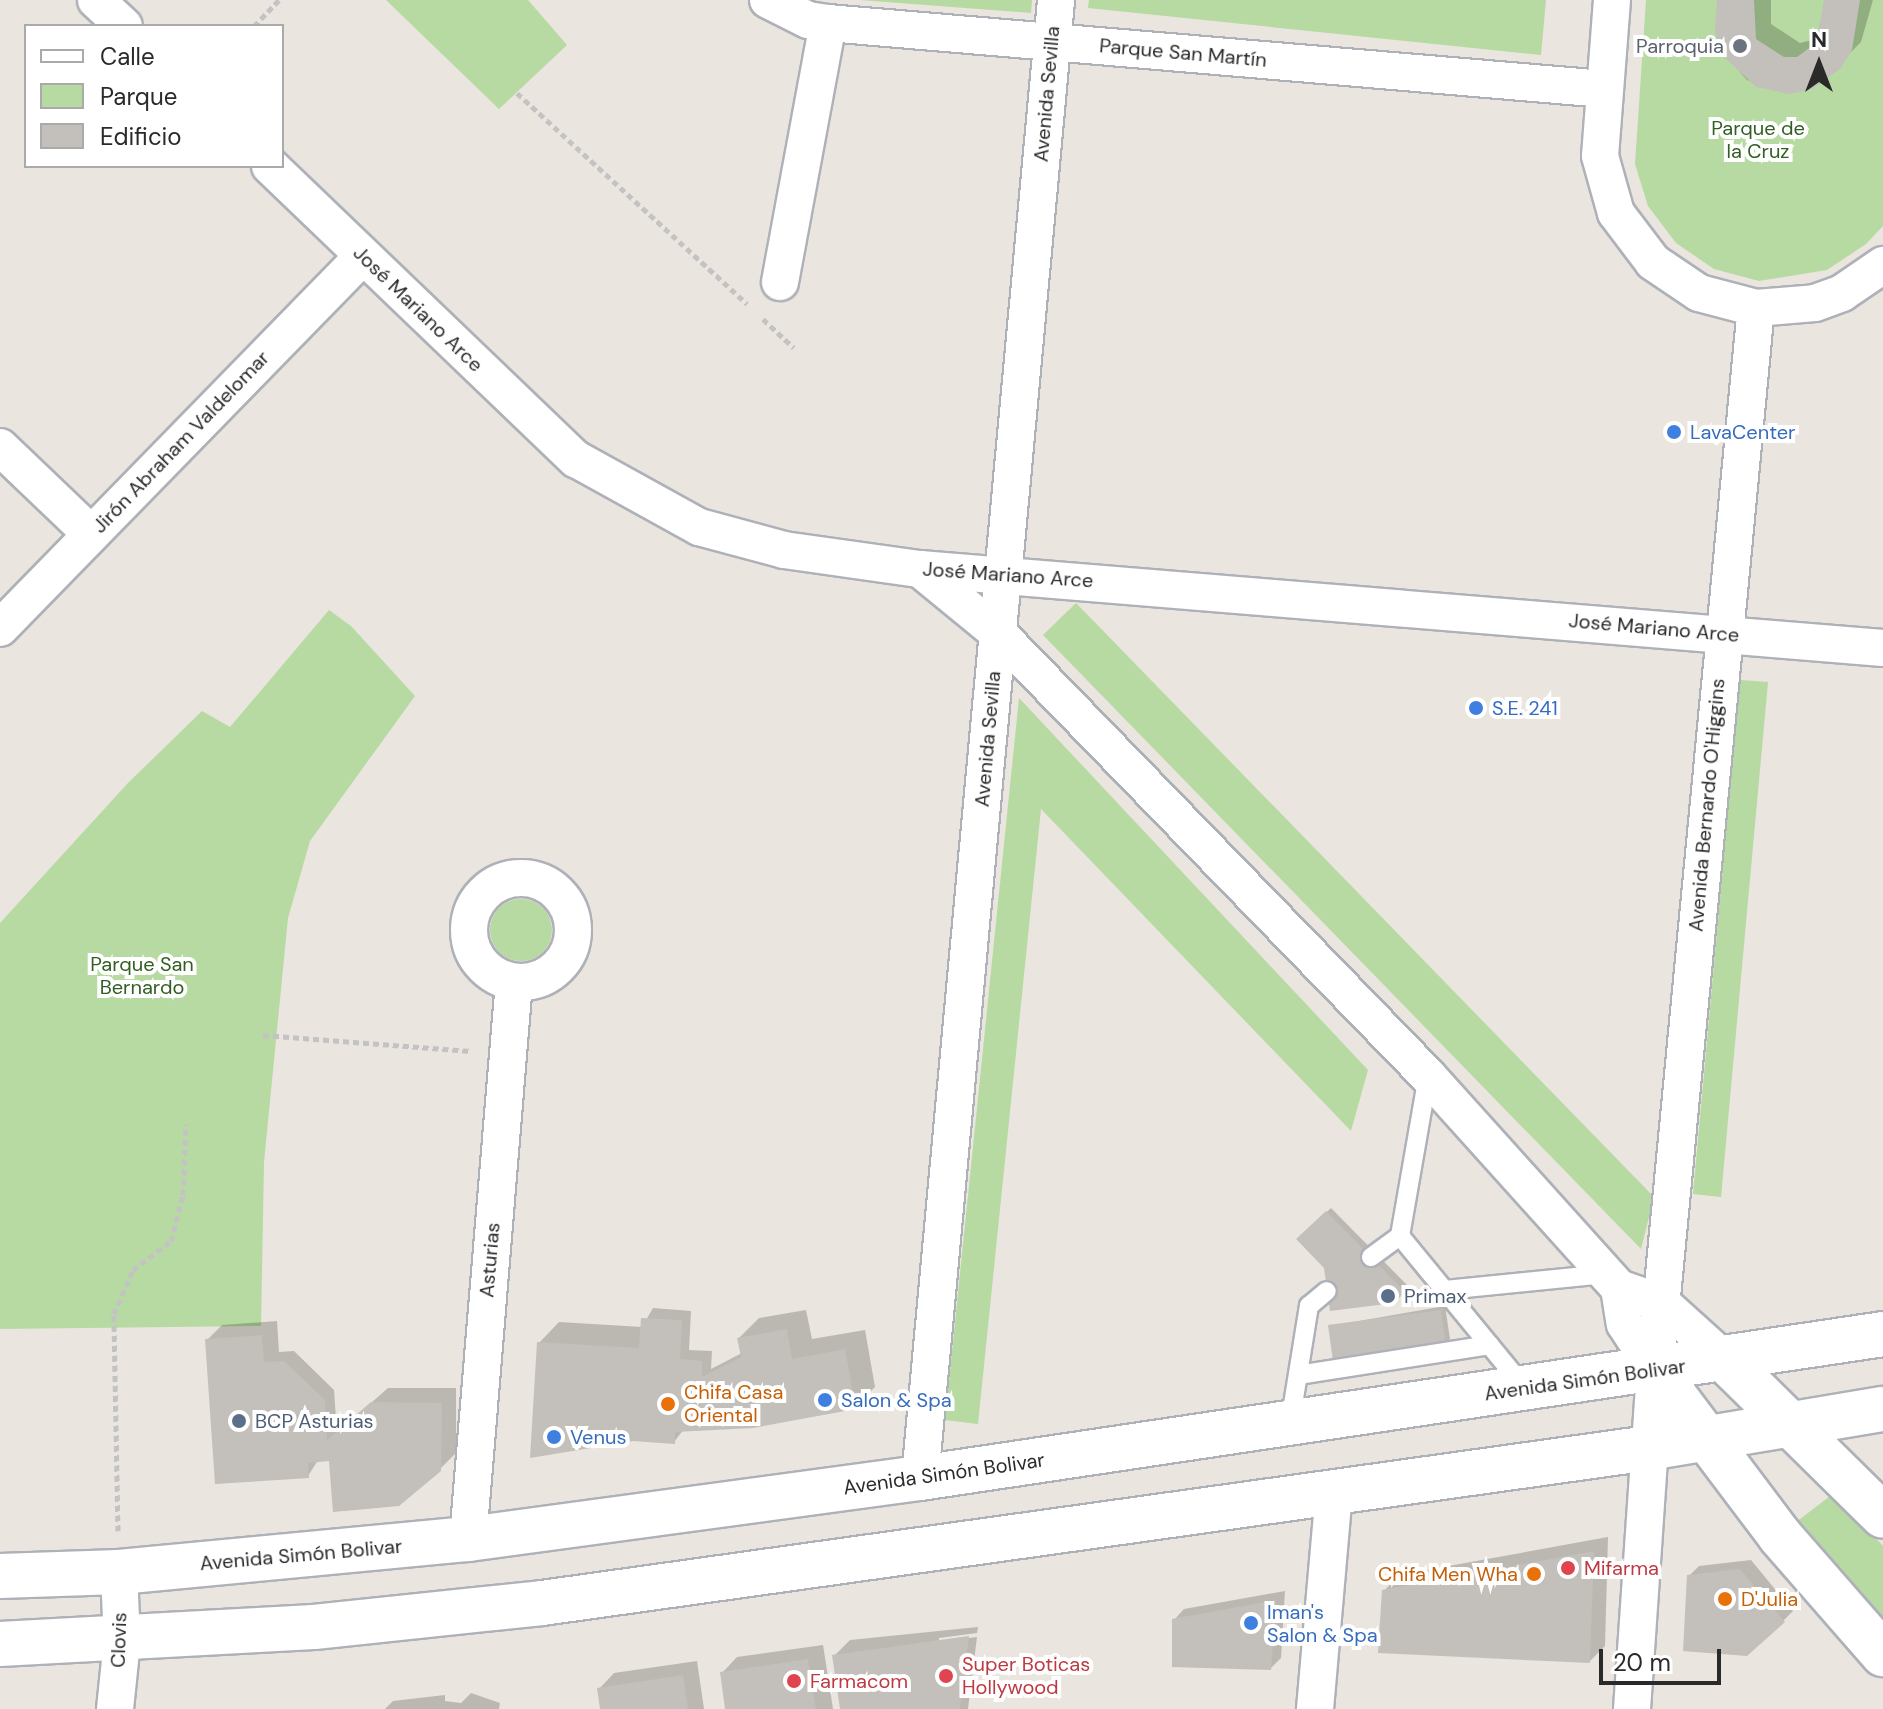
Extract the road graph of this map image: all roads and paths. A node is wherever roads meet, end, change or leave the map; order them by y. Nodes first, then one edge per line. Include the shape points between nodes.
1 (96, 0) edge
2 (279, 0) edge
3 (768, 0) edge
4 (1056, 0) edge
5 (1612, 0) edge
6 (828, 23) junction
7 (122, 24) edge
8 (256, 24) edge
9 (1051, 42) junction
10 (1604, 89) junction
11 (517, 93) dead end
12 (272, 168) edge
13 (362, 257) junction
14 (1883, 265) edge
15 (780, 282) dead end
16 (1756, 308) junction
17 (794, 348) dead end
18 (0, 447) edge
19 (91, 534) junction
20 (920, 569) junction
21 (1004, 574) junction
22 (0, 628) edge
23 (998, 633) junction
24 (1723, 633) junction
25 (1883, 648) edge
26 (514, 982) dead end
27 (263, 1035) dead end
28 (507, 1054) junction
29 (1428, 1076) junction
30 (186, 1124) dead end
31 (1400, 1236) junction
32 (1371, 1257) dead end
33 (1612, 1281) junction
34 (1445, 1290) junction
35 (1327, 1291) dead end
36 (1662, 1303) junction
37 (1883, 1334) edge
38 (1490, 1345) junction
39 (1724, 1359) junction
40 (1655, 1370) junction
41 (1298, 1375) junction
42 (1526, 1389) junction
43 (1883, 1409) edge
44 (1290, 1424) junction
45 (1791, 1425) junction
46 (1708, 1439) junction
47 (1649, 1448) junction
48 (920, 1478) junction
49 (1334, 1491) junction
50 (1883, 1516) edge
51 (468, 1539) junction
52 (119, 1572) junction
53 (0, 1576) edge
54 (122, 1641) junction
55 (0, 1644) edge
56 (1883, 1654) edge
57 (115, 1709) edge
58 (1315, 1709) edge
59 (1632, 1709) edge

1 - 7 street
2 - 8 path
3 - 6 street, Parque San Martín via 808,20
4 - 9 street, Avenida Sevilla
5 - 10 street
6 - 9 street, Parque San Martín
6 - 15 street
9 - 10 street, Parque San Martín
9 - 21 street, Avenida Sevilla
10 - 16 street via 1603,171 1616,213 1631,238 1653,262 1699,293
11 - 17 path
12 - 13 street, José Mariano Arce
13 - 19 street, Jirón Abraham Valdelomar
13 - 20 street, José Mariano Arce via 576,459 639,498 699,527 784,550
14 - 16 street via 1842,293 1815,303
16 - 24 street, Avenida Bernardo O'Higgins
18 - 19 street
19 - 22 street, Jirón Abraham Valdelomar
20 - 21 street, José Mariano Arce
20 - 23 street
21 - 23 street, Avenida Sevilla
21 - 24 street, José Mariano Arce
23 - 29 street
23 - 48 street, Avenida Sevilla
24 - 25 street, José Mariano Arce
24 - 36 street, Avenida Bernardo O'Higgins
26 - 28 street, Asturias
27 - 28 path
28 - 51 street, Asturias
29 - 31 lane
29 - 33 street
30 - 52 path via 183,1195 171,1241 133,1270 114,1314
31 - 32 lane
31 - 34 lane
33 - 34 lane
33 - 36 street
33 - 40 street via 1625,1324
34 - 38 lane
35 - 41 lane via 1309,1306
36 - 39 street
36 - 40 street, Avenida Bernardo O'Higgins
37 - 39 main road, Avenida Simón Bolivar
38 - 41 lane
38 - 42 lane
39 - 40 main road, Avenida Simón Bolivar
39 - 45 main road
40 - 42 main road, Avenida Simón Bolivar
40 - 46 main road
40 - 47 street, Avenida Bernardo O'Higgins
41 - 44 lane
42 - 44 main road, Avenida Simón Bolivar
43 - 45 main road
44 - 48 main road, Avenida Simón Bolivar
45 - 46 main road
45 - 50 main road
46 - 47 main road
46 - 56 main road via 1780,1536
47 - 49 main road
47 - 59 street, Avenida Bernardo O'Higgins
48 - 51 main road, Avenida Simón Bolivar
49 - 54 main road via 542,1603
49 - 58 street
51 - 52 main road, Avenida Simón Bolivar
52 - 53 main road, Avenida Simón Bolivar
52 - 54 street, Clovis
54 - 55 main road
54 - 57 street, Clovis

